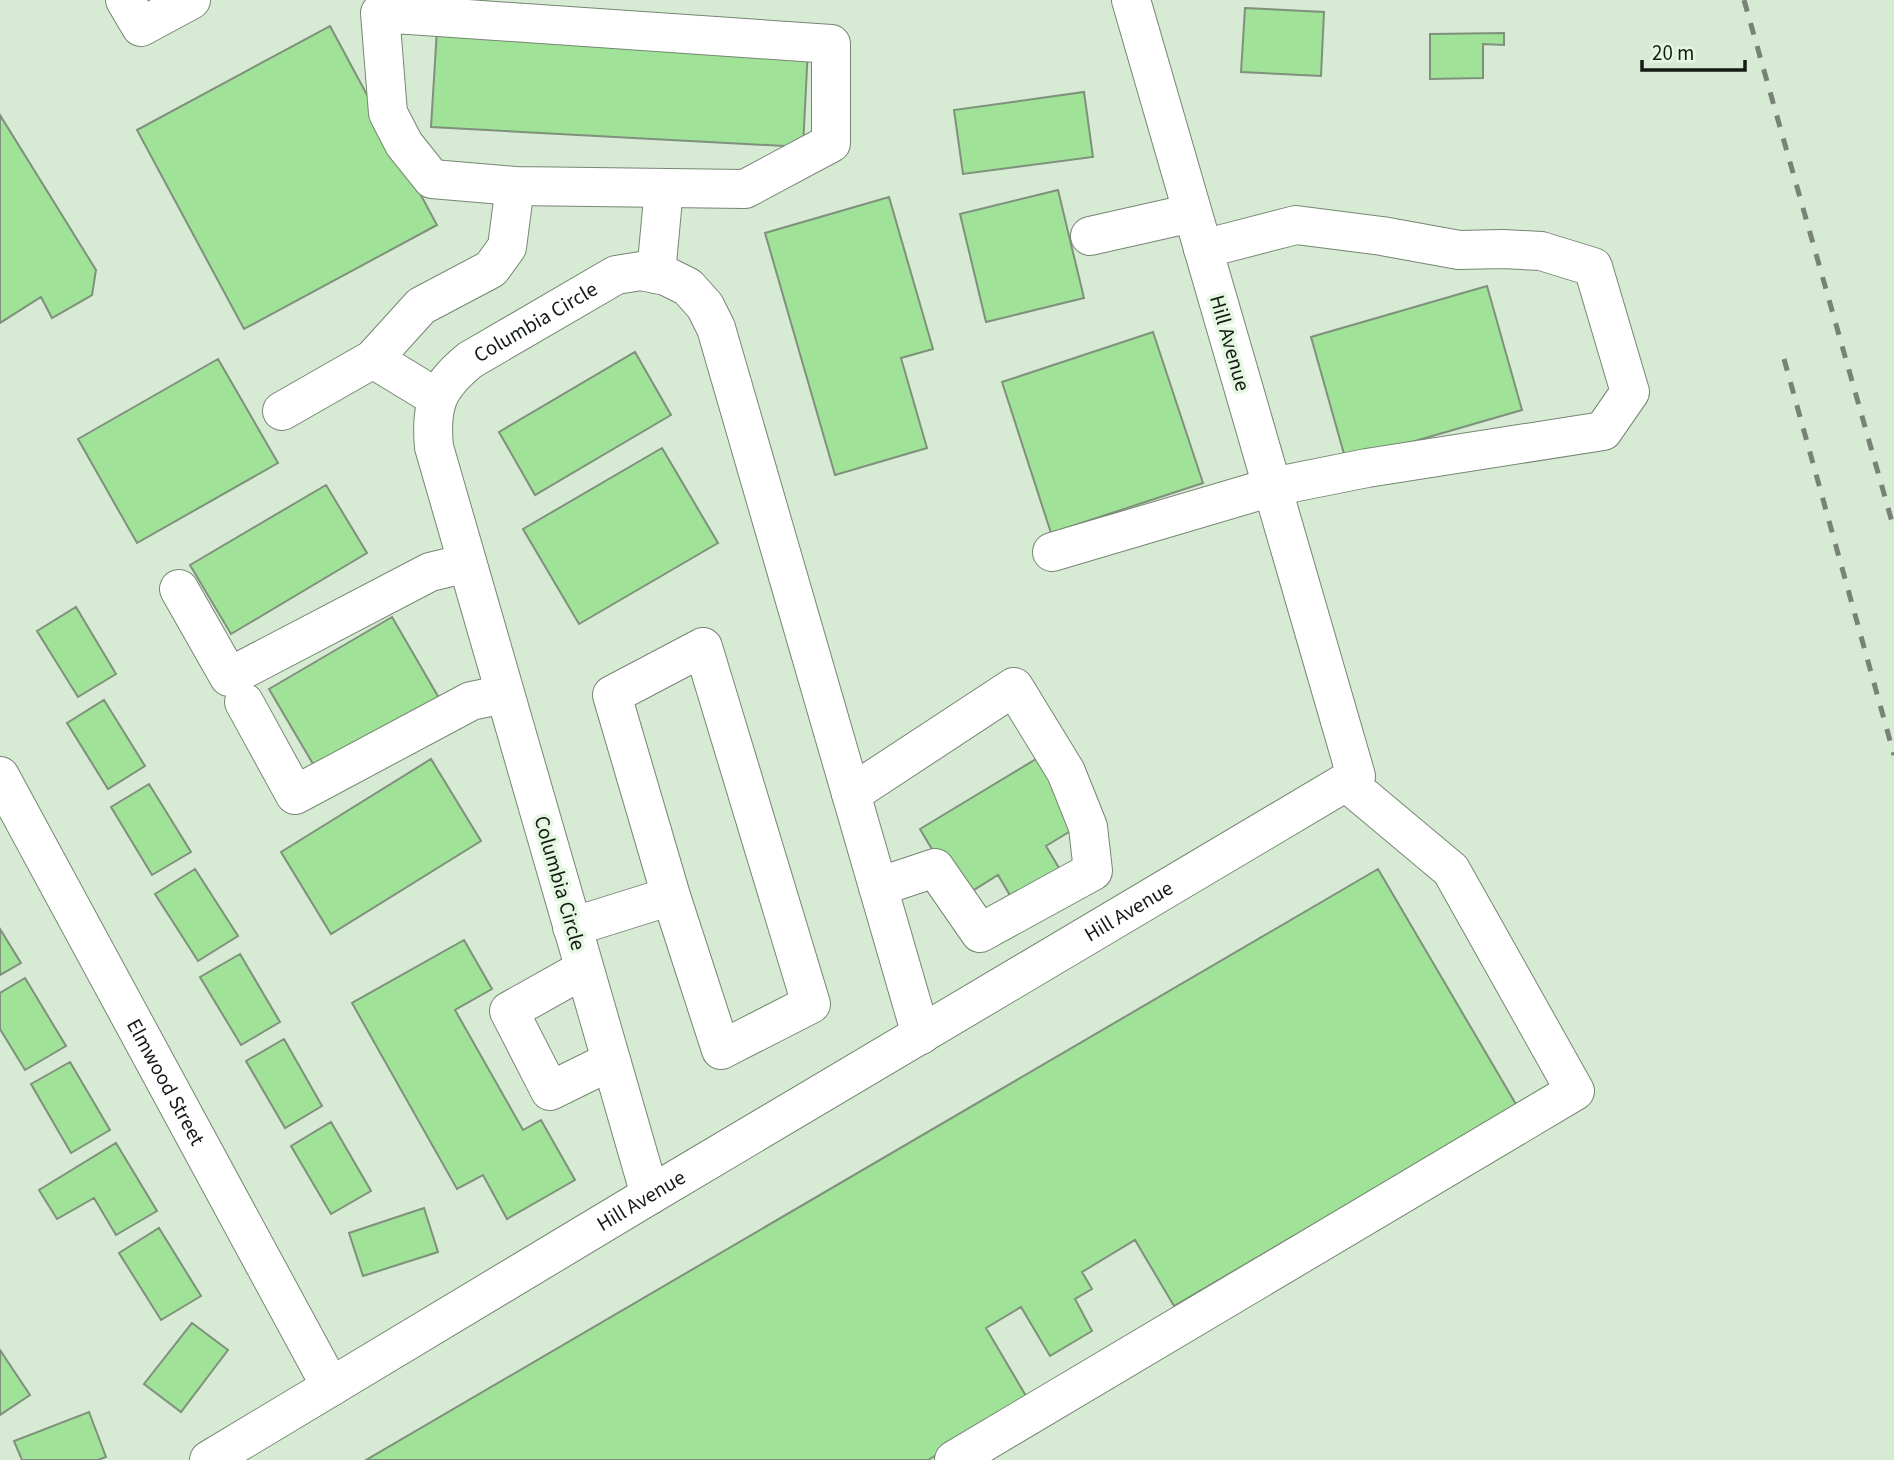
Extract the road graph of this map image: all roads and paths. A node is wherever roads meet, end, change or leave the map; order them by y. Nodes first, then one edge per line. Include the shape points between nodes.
1 (125, 0) edge
2 (191, 0) edge
3 (1131, 0) edge
4 (516, 186) junction
5 (664, 188) junction
6 (1192, 213) junction
7 (1090, 236) dead end
8 (1203, 249) junction
9 (656, 274) junction
10 (373, 359) junction
11 (438, 398) junction
12 (282, 411) dead end
13 (1272, 487) junction
14 (1052, 552) dead end
15 (467, 564) junction
16 (179, 589) dead end
17 (505, 694) junction
18 (244, 702) dead end
19 (0, 776) edge
20 (1346, 782) junction
21 (851, 794) junction
22 (1084, 876) junction
23 (878, 887) junction
24 (671, 895) junction
25 (998, 923) junction
26 (1106, 924) junction
27 (572, 927) junction
28 (584, 969) junction
29 (1027, 971) junction
30 (921, 1035) junction
31 (611, 1061) junction
32 (650, 1195) junction
33 (331, 1387) junction
34 (209, 1460) edge
35 (954, 1460) edge

1 - 2 street via 141,27
3 - 6 street, Hill Avenue
4 - 5 street
4 - 5 street via 432,179 404,144 388,113 380,13 831,44 831,143 745,189
4 - 10 street via 507,247 491,269 421,306
5 - 9 street
6 - 7 street
6 - 8 street, Hill Avenue
8 - 13 street, Hill Avenue
8 - 13 street via 1296,225 1459,250 1541,251 1593,267 1630,392 1603,431
9 - 11 street, Columbia Circle via 616,275 470,360 450,376
9 - 21 street, Columbia Circle via 688,287 716,328
10 - 11 street
10 - 12 street
11 - 15 street, Columbia Circle via 431,422 433,447
13 - 14 street
13 - 20 street, Hill Avenue via 1356,776
15 - 16 street via 430,572 229,677
15 - 17 street, Columbia Circle
17 - 18 street via 471,701 295,795
17 - 27 street, Columbia Circle
19 - 33 street, Elmwood Street
20 - 26 street, Hill Avenue
20 - 35 street via 1451,870 1575,1091
21 - 22 street via 1014,687 1066,772 1088,827 1093,871
21 - 23 street, Columbia Circle
22 - 25 street
22 - 26 street
23 - 25 street via 936,868 981,933
23 - 30 street, Columbia Circle
24 - 24 street via 720,1050 811,1004 702,647 612,695
24 - 27 street
25 - 29 street
26 - 29 street, Hill Avenue
27 - 28 street, Columbia Circle
28 - 31 street, Columbia Circle
28 - 31 street via 509,1011 550,1091
29 - 30 street, Hill Avenue
30 - 32 street, Hill Avenue
31 - 32 street, Columbia Circle
32 - 33 street, Hill Avenue
33 - 34 street, Hill Avenue

